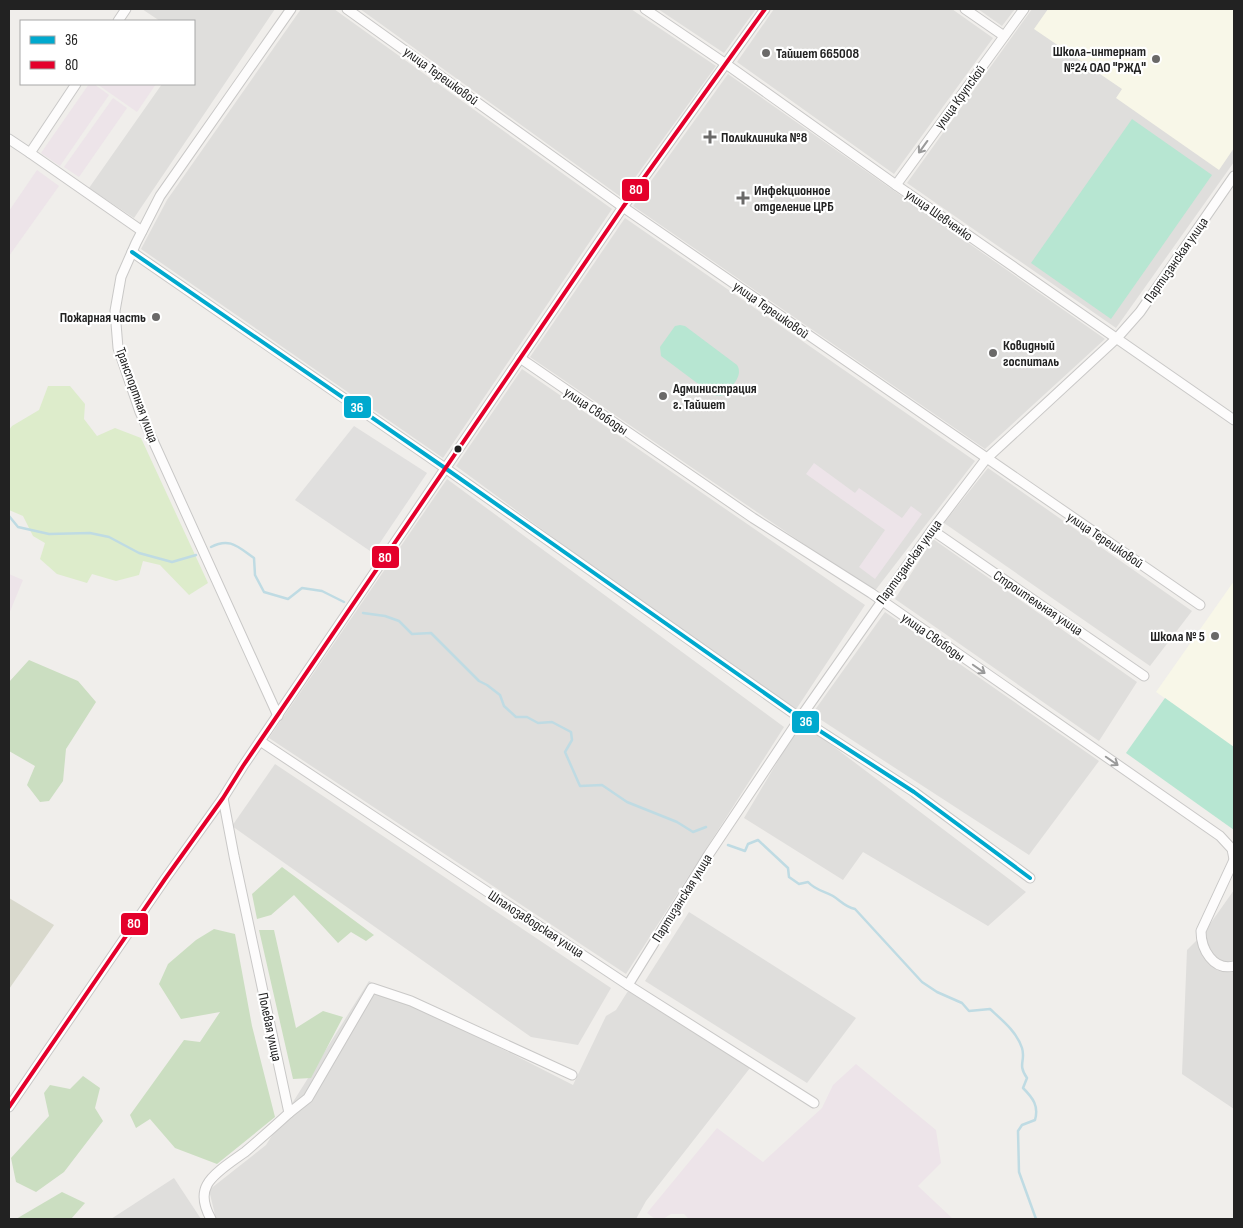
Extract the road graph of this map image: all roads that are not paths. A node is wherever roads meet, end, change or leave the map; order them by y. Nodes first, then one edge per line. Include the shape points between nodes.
1 (126, 9) edge
2 (291, 9) edge
3 (347, 9) edge
4 (645, 9) edge
5 (765, 9) edge
6 (964, 9) edge
7 (1024, 9) edge
8 (119, 20) edge
9 (1004, 36) junction
10 (726, 64) junction
11 (75, 85) edge
12 (9, 139) edge
13 (30, 153) junction
14 (1234, 176) edge
15 (896, 185) junction
16 (622, 208) junction
17 (142, 231) junction
18 (132, 252) junction
19 (1118, 338) junction
20 (520, 358) junction
21 (1234, 420) edge
22 (986, 459) junction
23 (445, 468) junction
24 (932, 530) junction
25 (881, 601) junction
26 (1200, 606) dead end
27 (1144, 676) dead end
28 (278, 716) junction
29 (800, 718) junction
30 (260, 741) junction
31 (223, 798) junction
32 (1234, 859) edge
33 (1030, 878) dead end
34 (1234, 966) edge
35 (628, 984) junction
36 (572, 1074) dead end
37 (814, 1103) dead end
38 (9, 1107) edge
39 (290, 1113) junction
40 (212, 1219) edge

1 - 8 street
2 - 17 street, Транспортная улица via 160,196
3 - 16 street, улица Терешковой
4 - 10 street, улица Шевченко
5 - 10 street
6 - 9 street
7 - 9 street, улица Крупской
9 -> 15 street, улица Крупской
10 - 15 street, улица Шевченко
10 - 16 street
11 - 13 street
12 - 13 street
13 - 17 street
14 - 19 street, Партизанская улица via 1140,312
15 - 19 street, улица Шевченко
16 - 20 street
16 - 22 street, улица Терешковой
17 - 18 street, Транспортная улица
18 - 23 street
18 - 28 street, Транспортная улица via 121,278 115,311 118,348 140,412
19 - 21 street, улица Шевченко
19 - 22 street, Партизанская улица
20 - 23 street
20 - 25 street, улица Свободы via 752,518
22 - 24 street, Партизанская улица
22 - 26 street, улица Терешковой
23 - 28 street
23 - 29 street
24 - 25 street, Партизанская улица
24 - 27 street, Строительная улица
25 - 29 street, Партизанская улица
25 -> 32 street, улица Свободы via 1220,836 1232,848
28 - 30 street
29 - 33 street via 914,792
29 - 35 street, Партизанская улица via 709,854
30 - 31 street
30 - 35 street, Шпалозаводская улица
31 - 38 street
31 - 39 street, Полевая улица
32 - 34 street, улица Свободы via 1201,931 1207,956 1218,964
35 - 37 street, Шпалозаводская улица
36 - 39 street via 411,1001 372,988 308,1098
39 - 40 street via 207,1185 205,1201

